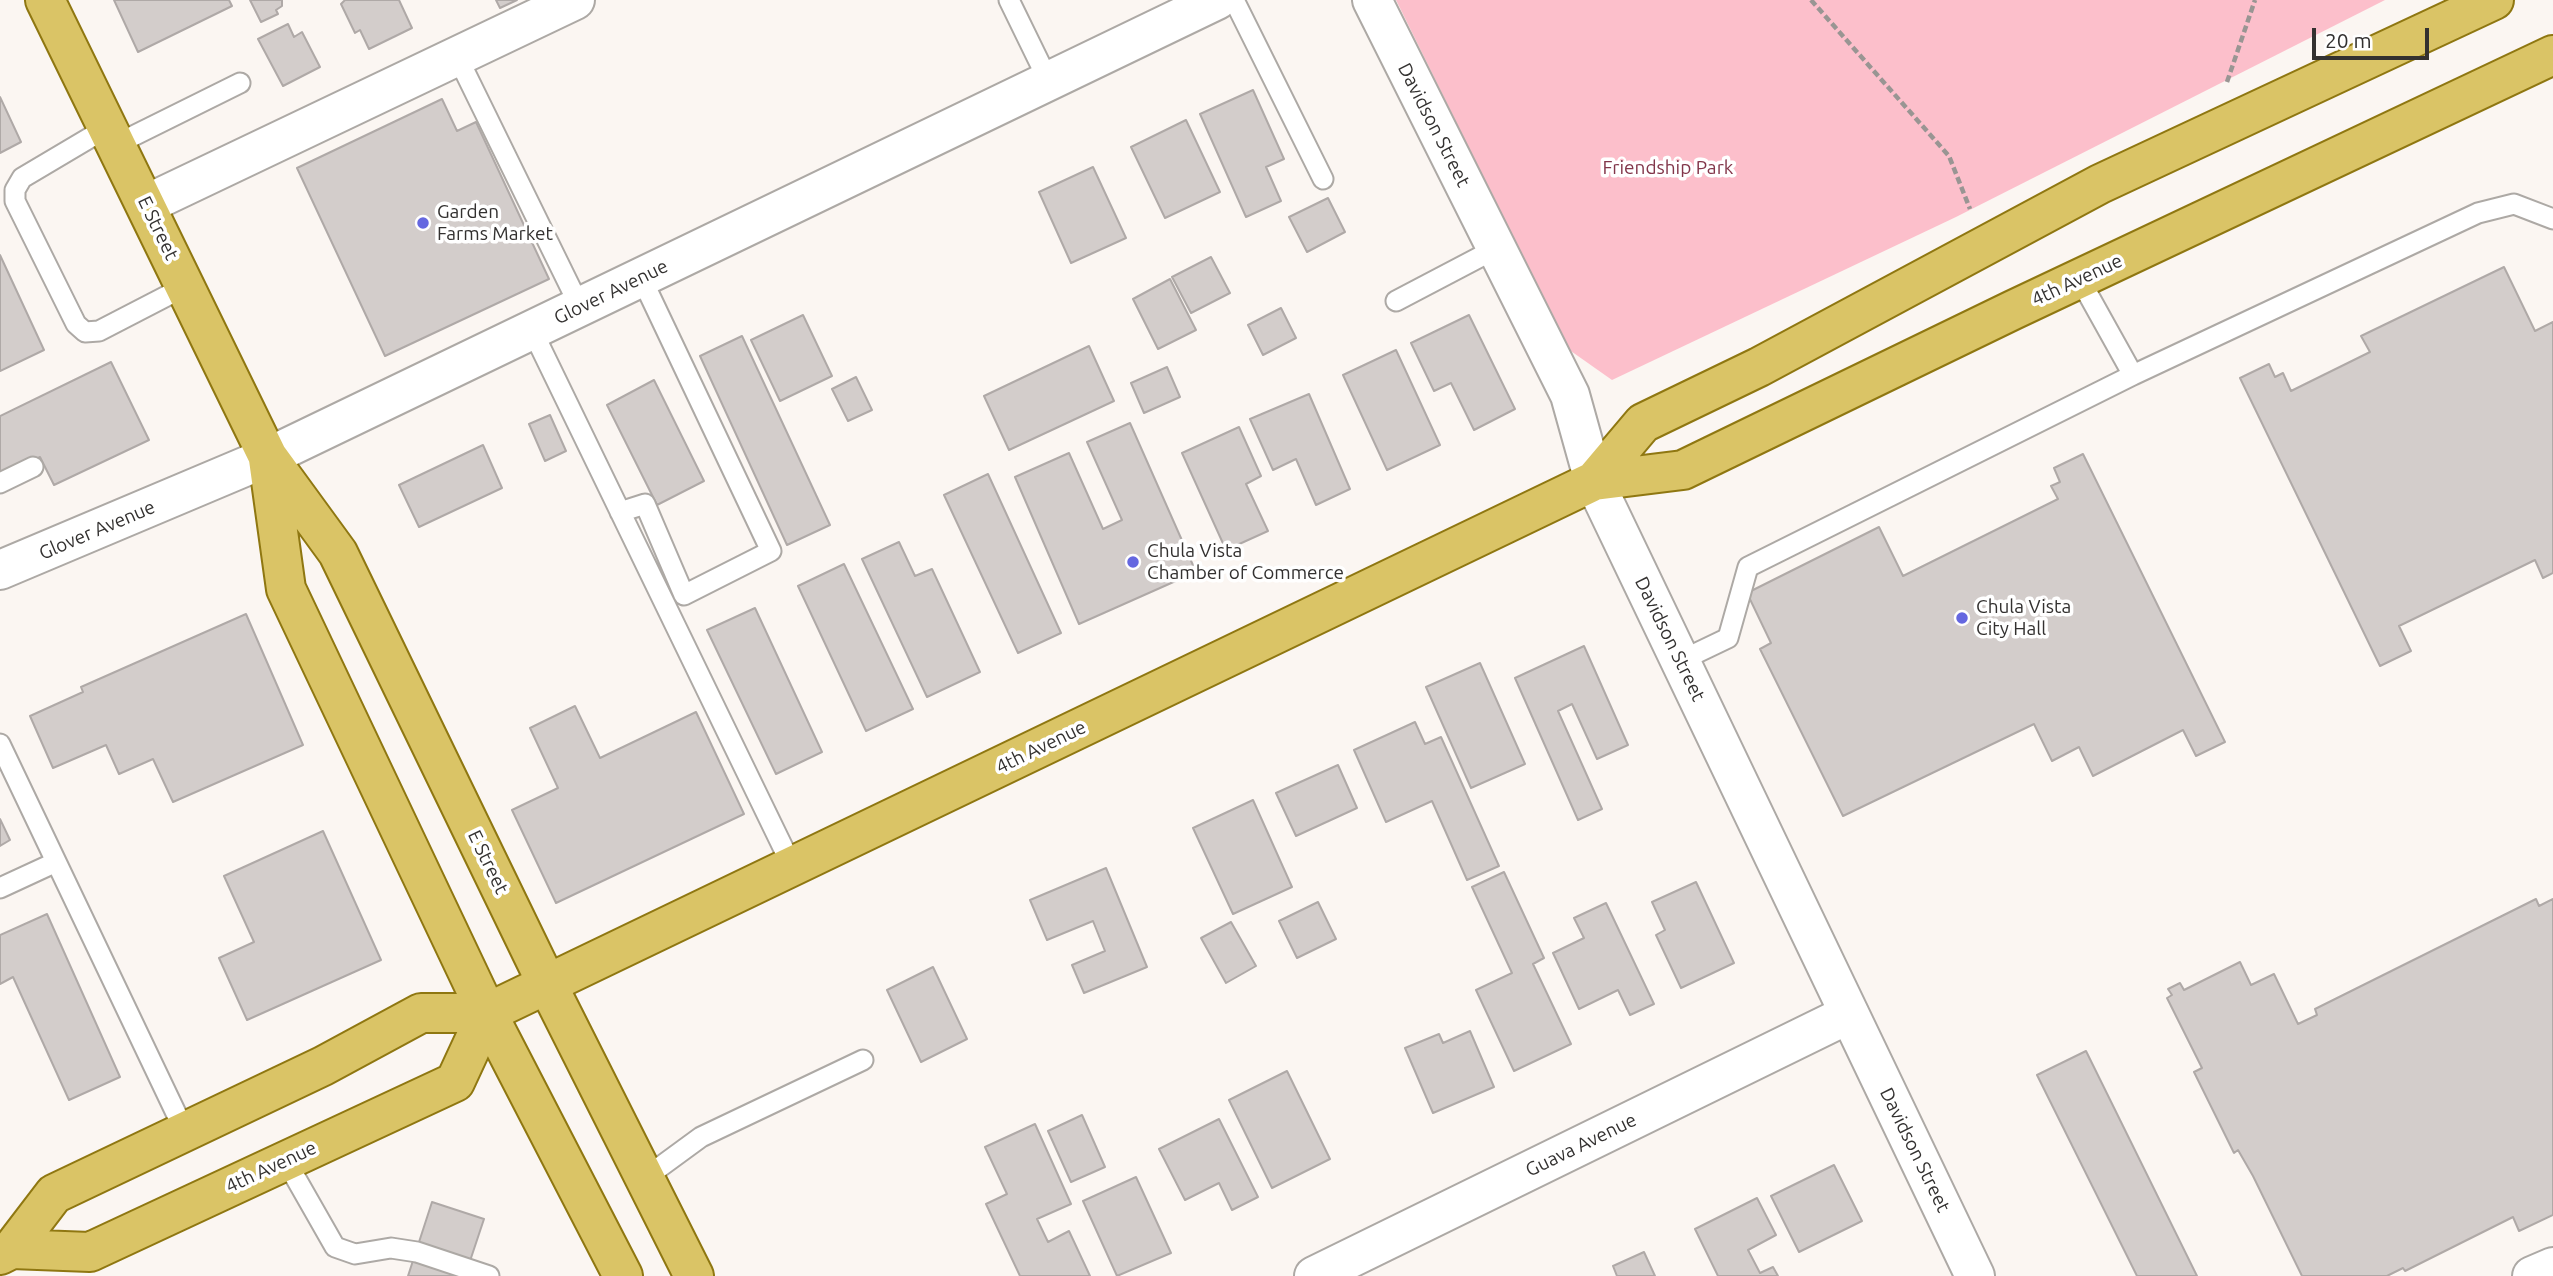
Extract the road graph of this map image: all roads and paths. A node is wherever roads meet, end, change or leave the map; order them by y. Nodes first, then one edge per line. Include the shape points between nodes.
1 (45, 0) edge
2 (575, 0) edge
3 (1009, 0) edge
4 (1217, 0) edge
5 (1234, 0) edge
6 (1372, 0) edge
7 (1811, 0) edge
8 (2255, 0) edge
9 (2494, 0) edge
10 (2553, 55) edge
11 (457, 57) junction
12 (1048, 80) junction
13 (240, 82) dead end
14 (2227, 83) dead end
15 (113, 136) junction
16 (1323, 179) dead end
17 (147, 204) junction
18 (1970, 210) dead end
19 (2553, 219) edge
20 (1497, 248) junction
21 (641, 277) junction
22 (2079, 278) junction
23 (186, 286) junction
24 (1396, 301) dead end
25 (580, 307) junction
26 (532, 330) junction
27 (2133, 375) junction
28 (268, 457) junction
29 (33, 467) dead end
30 (1594, 481) junction
31 (0, 483) edge
32 (620, 512) junction
33 (0, 570) edge
34 (1681, 661) junction
35 (0, 744) edge
36 (54, 863) junction
37 (792, 866) junction
38 (0, 888) edge
39 (547, 984) junction
40 (486, 1013) junction
41 (1849, 1014) junction
42 (863, 1060) dead end
43 (185, 1132) junction
44 (286, 1161) junction
45 (645, 1178) junction
46 (6, 1252) edge
47 (2553, 1266) edge
48 (489, 1276) edge
49 (623, 1276) edge
50 (694, 1276) edge
51 (1314, 1276) edge
52 (1975, 1276) edge
53 (2532, 1276) edge

1 - 15 main road, E Street
2 - 11 street
3 - 12 lane
4 - 12 street, Glover Avenue
5 - 16 lane
6 - 20 street, Davidson Street
7 - 18 path via 1949,156
8 - 14 path
9 - 30 main road, 4th Avenue via 2100,184 1759,367 1643,423
10 - 22 main road, 4th Avenue
11 - 17 street
11 - 25 lane
12 - 21 street, Glover Avenue
13 - 15 lane
15 - 17 main road, E Street
15 - 23 lane via 22,178 15,201 76,324 85,332 99,331
17 - 23 main road, E Street
19 - 27 lane via 2514,204 2478,213
20 - 24 lane
20 - 30 street, Davidson Street via 1570,395
21 - 25 street, Glover Avenue
21 - 32 lane via 771,551 684,595 645,504
22 - 27 lane
22 - 30 main road, 4th Avenue via 1683,470
23 - 28 main road, E Street
25 - 26 street, Glover Avenue
26 - 28 street, Glover Avenue
26 - 32 lane
27 - 34 lane via 1748,567 1728,638
28 - 33 street, Glover Avenue
28 - 39 main road, E Street via 338,553
28 - 40 main road, E Street via 286,589
29 - 31 lane
30 - 34 street, Davidson Street
30 - 37 main road, 4th Avenue
32 - 37 lane
34 - 41 street, Davidson Street
35 - 36 lane
36 - 38 lane
36 - 43 lane
37 - 39 main road, 4th Avenue
39 - 40 main road, 4th Avenue
39 - 45 main road, E Street
40 - 43 main road, 4th Avenue via 421,1013
40 - 44 main road, 4th Avenue via 454,1082
40 - 49 main road, E Street
41 - 51 street, Guava Avenue
41 - 52 street, Davidson Street
42 - 45 lane via 701,1137
43 - 46 main road, 4th Avenue via 54,1194
44 - 46 main road, 4th Avenue via 90,1252
44 - 48 lane via 335,1247 355,1254 391,1248 417,1252
45 - 50 main road, E Street
47 - 53 street

